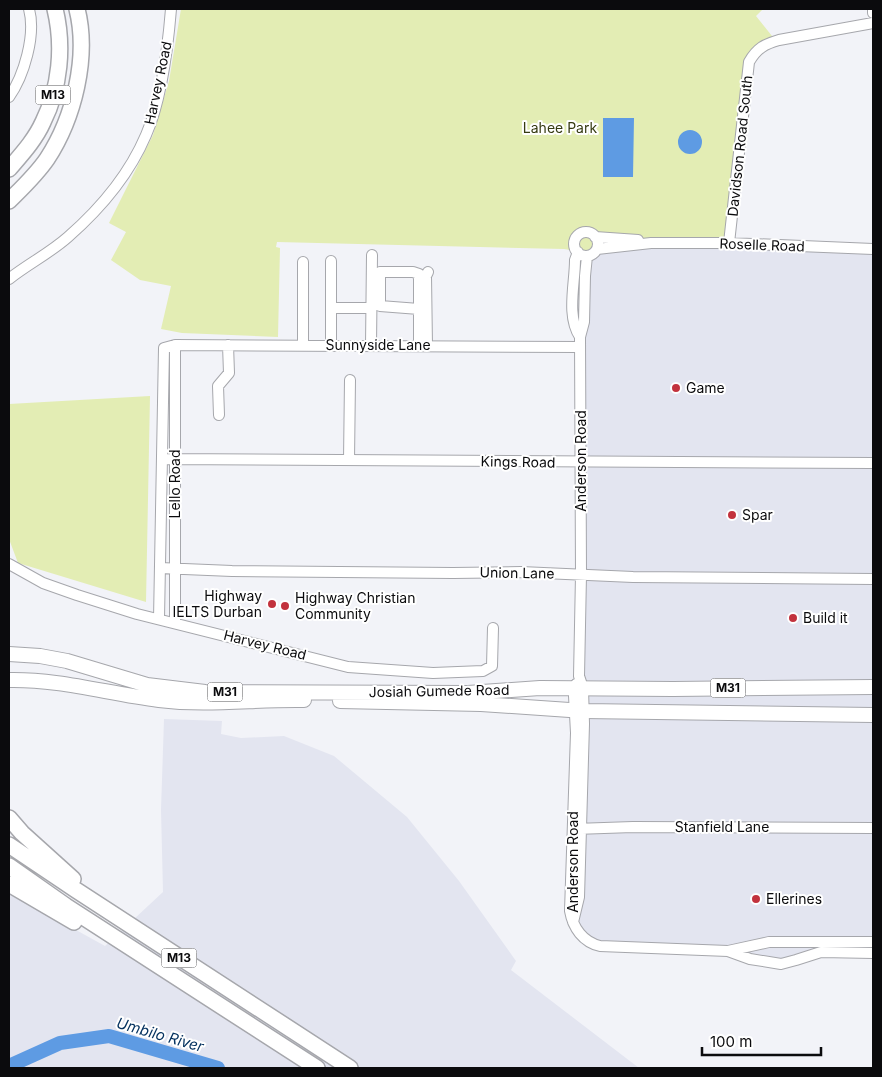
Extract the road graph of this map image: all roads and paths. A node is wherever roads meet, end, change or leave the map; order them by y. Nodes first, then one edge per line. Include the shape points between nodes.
1 (29, 9) edge
2 (55, 9) edge
3 (77, 9) edge
4 (171, 9) edge
5 (873, 9) edge
6 (873, 12) edge
7 (873, 23) edge
8 (9, 97) edge
9 (9, 169) edge
10 (9, 201) edge
11 (595, 237) junction
12 (651, 243) junction
13 (729, 243) junction
14 (597, 249) junction
15 (873, 249) edge
16 (582, 254) junction
17 (372, 255) dead end
18 (331, 261) dead end
19 (303, 262) dead end
20 (428, 272) dead end
21 (9, 278) edge
22 (330, 308) junction
23 (372, 308) junction
24 (419, 309) junction
25 (580, 342) junction
26 (175, 345) junction
27 (228, 345) junction
28 (303, 345) junction
29 (331, 345) junction
30 (372, 345) junction
31 (423, 346) junction
32 (164, 348) joint
33 (350, 380) dead end
34 (218, 415) dead end
35 (162, 459) junction
36 (175, 459) junction
37 (350, 460) junction
38 (581, 463) junction
39 (873, 463) edge
40 (9, 564) edge
41 (160, 568) junction
42 (175, 570) junction
43 (582, 575) junction
44 (873, 579) edge
45 (160, 619) junction
46 (175, 623) junction
47 (493, 628) dead end
48 (9, 654) edge
49 (9, 680) edge
50 (579, 684) junction
51 (873, 687) edge
52 (579, 710) junction
53 (873, 715) edge
54 (9, 818) edge
55 (873, 828) edge
56 (576, 829) junction
57 (9, 844) edge
58 (9, 866) edge
59 (9, 884) edge
60 (769, 942) junction
61 (873, 942) edge
62 (728, 951) junction
63 (873, 953) edge
64 (771, 963) junction
65 (202, 994) junction
66 (256, 1008) junction
67 (318, 1068) edge
68 (350, 1068) edge

1 - 8 street via 31,30 26,54 21,74
2 - 9 highway, M13 via 60,52 55,88 43,123
3 - 10 highway, M13 via 80,62 69,110 47,159
4 - 21 street, Harvey Road via 155,110 133,160 104,202 80,226
5 - 6 street
7 - 13 street, Davidson Road South via 779,40 756,50 749,62
11 - 12 street, Roselle Road
11 - 14 street
11 - 16 street via 586,232 578,236 574,245
12 - 13 street, Roselle Road
12 - 14 street, Roselle Road
13 - 15 street, Roselle Road
14 - 16 street via 592,254
16 - 25 street, Anderson Road via 584,322
17 - 23 street
18 - 22 street
19 - 28 street
20 - 31 street
22 - 23 street
22 - 29 street
23 - 30 street
24 - 24 street via 418,273 380,272 381,306
24 - 31 street
25 - 31 street, Sunnyside Lane
25 - 38 street, Anderson Road
26 - 27 street, Sunnyside Lane
26 - 32 street, Sunnyside Lane
26 - 36 street, Lello Road
27 - 28 street, Sunnyside Lane
27 - 34 street via 229,369 218,386
28 - 29 street, Sunnyside Lane
29 - 30 street, Sunnyside Lane
30 - 31 street, Sunnyside Lane
32 - 35 street, Lello Road
33 - 37 street
35 - 36 street, Kings Road
35 - 41 street, Lello Road
36 - 37 street, Kings Road
36 - 42 street, Lello Road
37 - 38 street, Kings Road
38 - 39 street, Kings Road
38 - 43 street, Anderson Road
40 - 45 street, Harvey Road via 76,596
41 - 42 street, Union Lane
41 - 45 street, Lello Road
42 - 43 street, Union Lane
42 - 46 street, Lello Road
43 - 44 street, Union Lane
43 - 50 street, Anderson Road
45 - 46 street, Harvey Road
46 - 47 street, Harvey Road via 348,667 433,673 490,668
48 - 50 main road, Josiah Gumede Road / M31 via 68,661 160,688 205,692 468,693
49 - 52 main road, Josiah Gumede Road / M31 via 64,683 183,702 301,700
50 - 51 main road, Josiah Gumede Road / M31 via 674,689
50 - 52 street, Anderson Road
52 - 53 main road, Josiah Gumede Road / M31
52 - 56 street, Anderson Road
54 - 66 highway via 22,834 85,889
55 - 56 street, Stanfield Lane
56 - 62 street, Anderson Road via 570,906 578,931 588,942 600,946
57 - 66 highway, M13
58 - 65 highway, M13
59 - 65 highway via 156,972
60 - 61 street
60 - 62 street
60 - 64 street via 767,952
62 - 64 street
63 - 64 street via 821,952 789,962
65 - 67 highway, M13
66 - 68 highway, M13

